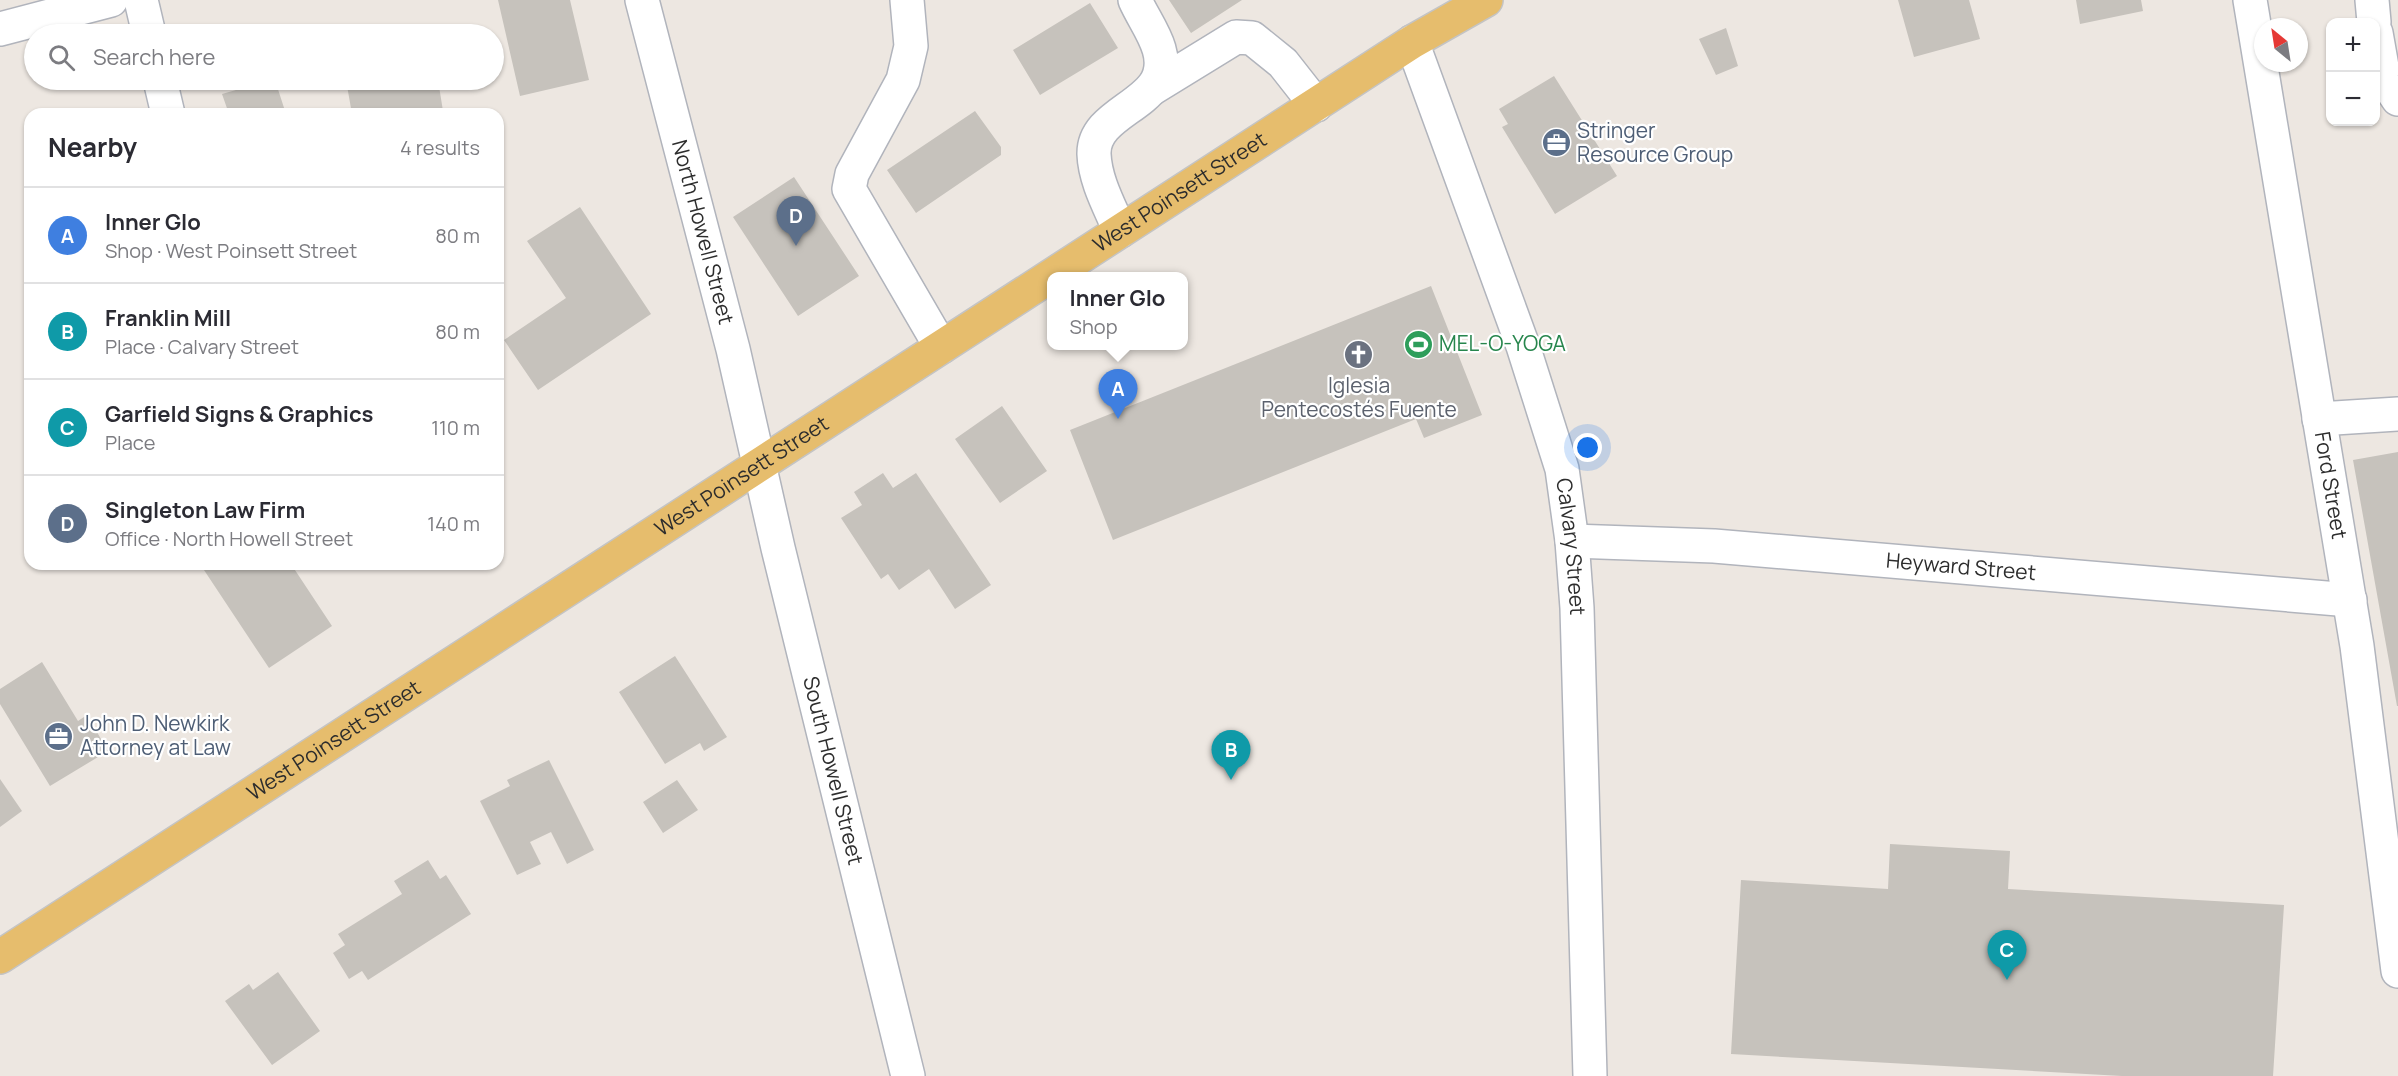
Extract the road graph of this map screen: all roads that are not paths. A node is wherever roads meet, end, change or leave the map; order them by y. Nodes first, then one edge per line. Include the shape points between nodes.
1 (111, 0) edge
2 (141, 0) edge
3 (642, 0) edge
4 (907, 0) edge
5 (1135, 0) edge
6 (1486, 0) edge
7 (2250, 0) edge
8 (2372, 0) edge
9 (2374, 18) edge
10 (147, 24) edge
11 (0, 29) edge
12 (1412, 42) junction
13 (2380, 56) edge
14 (1154, 88) junction
15 (162, 90) edge
16 (2398, 99) edge
17 (1316, 105) junction
18 (167, 108) edge
19 (1120, 231) junction
20 (1057, 272) edge
21 (1047, 278) edge
22 (941, 347) junction
23 (2398, 414) edge
24 (2319, 419) junction
25 (759, 465) junction
26 (1572, 541) junction
27 (2350, 600) junction
28 (0, 957) edge
29 (2398, 971) edge
30 (908, 1076) edge
31 (1590, 1076) edge

1 - 11 street
2 - 10 street
3 - 25 street, North Howell Street via 734,349
4 - 22 street via 911,46 903,80 852,174 849,189
5 - 14 street via 1159,49 1162,69
6 - 12 main road, West Poinsett Street
7 - 24 street, Ford Street
8 - 9 street
12 - 17 main road, West Poinsett Street
12 - 26 street, Calvary Street via 1523,346 1562,469
13 - 16 street via 2384,78
14 - 17 street via 1236,37 1252,38 1283,63
14 - 19 street via 1112,120 1097,137 1094,152 1100,183
15 - 18 street
17 - 19 main road, West Poinsett Street
19 - 20 main road, West Poinsett Street
21 - 22 main road, West Poinsett Street
22 - 25 main road, West Poinsett Street
23 - 24 street
24 - 27 street, Ford Street
25 - 28 main road, West Poinsett Street
25 - 30 street, South Howell Street
26 - 27 street, Heyward Street via 1714,546
26 - 31 street, Calvary Street
27 - 29 street, Ford Street

